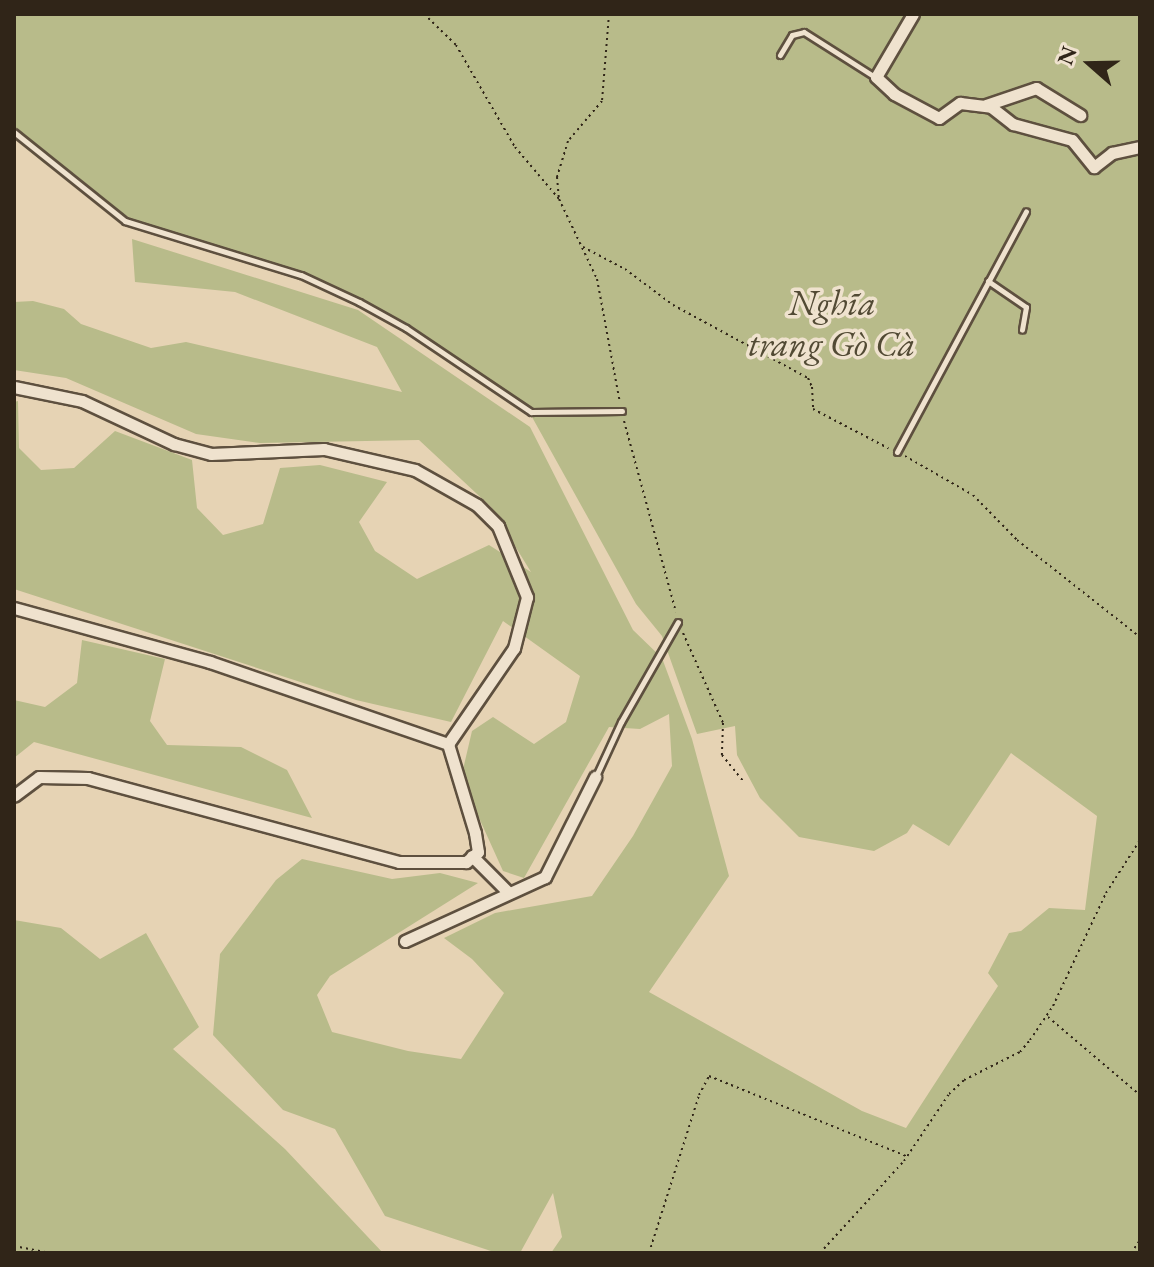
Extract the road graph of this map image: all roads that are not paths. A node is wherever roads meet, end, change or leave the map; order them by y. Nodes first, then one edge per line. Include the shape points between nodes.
1 (913, 14) edge
2 (780, 55) dead end
3 (876, 77) junction
4 (985, 105) junction
5 (1080, 115) dead end
6 (14, 132) edge
7 (1140, 147) edge
8 (1026, 211) dead end
9 (988, 281) junction
10 (1022, 330) dead end
11 (14, 387) edge
12 (622, 411) road end
13 (897, 452) road end
14 (14, 608) edge
15 (678, 622) road end
16 (448, 744) junction
17 (595, 777) joint
18 (14, 796) edge
19 (472, 856) junction
20 (509, 893) junction
21 (405, 941) dead end

1 - 3 street
2 - 3 lane via 792,35 804,32
3 - 4 street via 894,94 939,118 960,103
4 - 5 street via 1036,88
4 - 7 street via 1013,124 1072,140 1094,167 1112,153
6 - 12 lane via 125,221 301,275 359,302 531,412
8 - 9 lane
9 - 10 lane via 1026,307
9 - 13 lane
11 - 16 street via 82,401 174,444 211,454 324,449 415,470 477,505 498,526 527,597 514,648
14 - 16 street via 210,662
15 - 17 lane
16 - 19 street via 475,833 478,852
17 - 20 street via 545,877
18 - 19 street via 39,777 88,778 399,862 466,862
19 - 20 street
20 - 21 street

